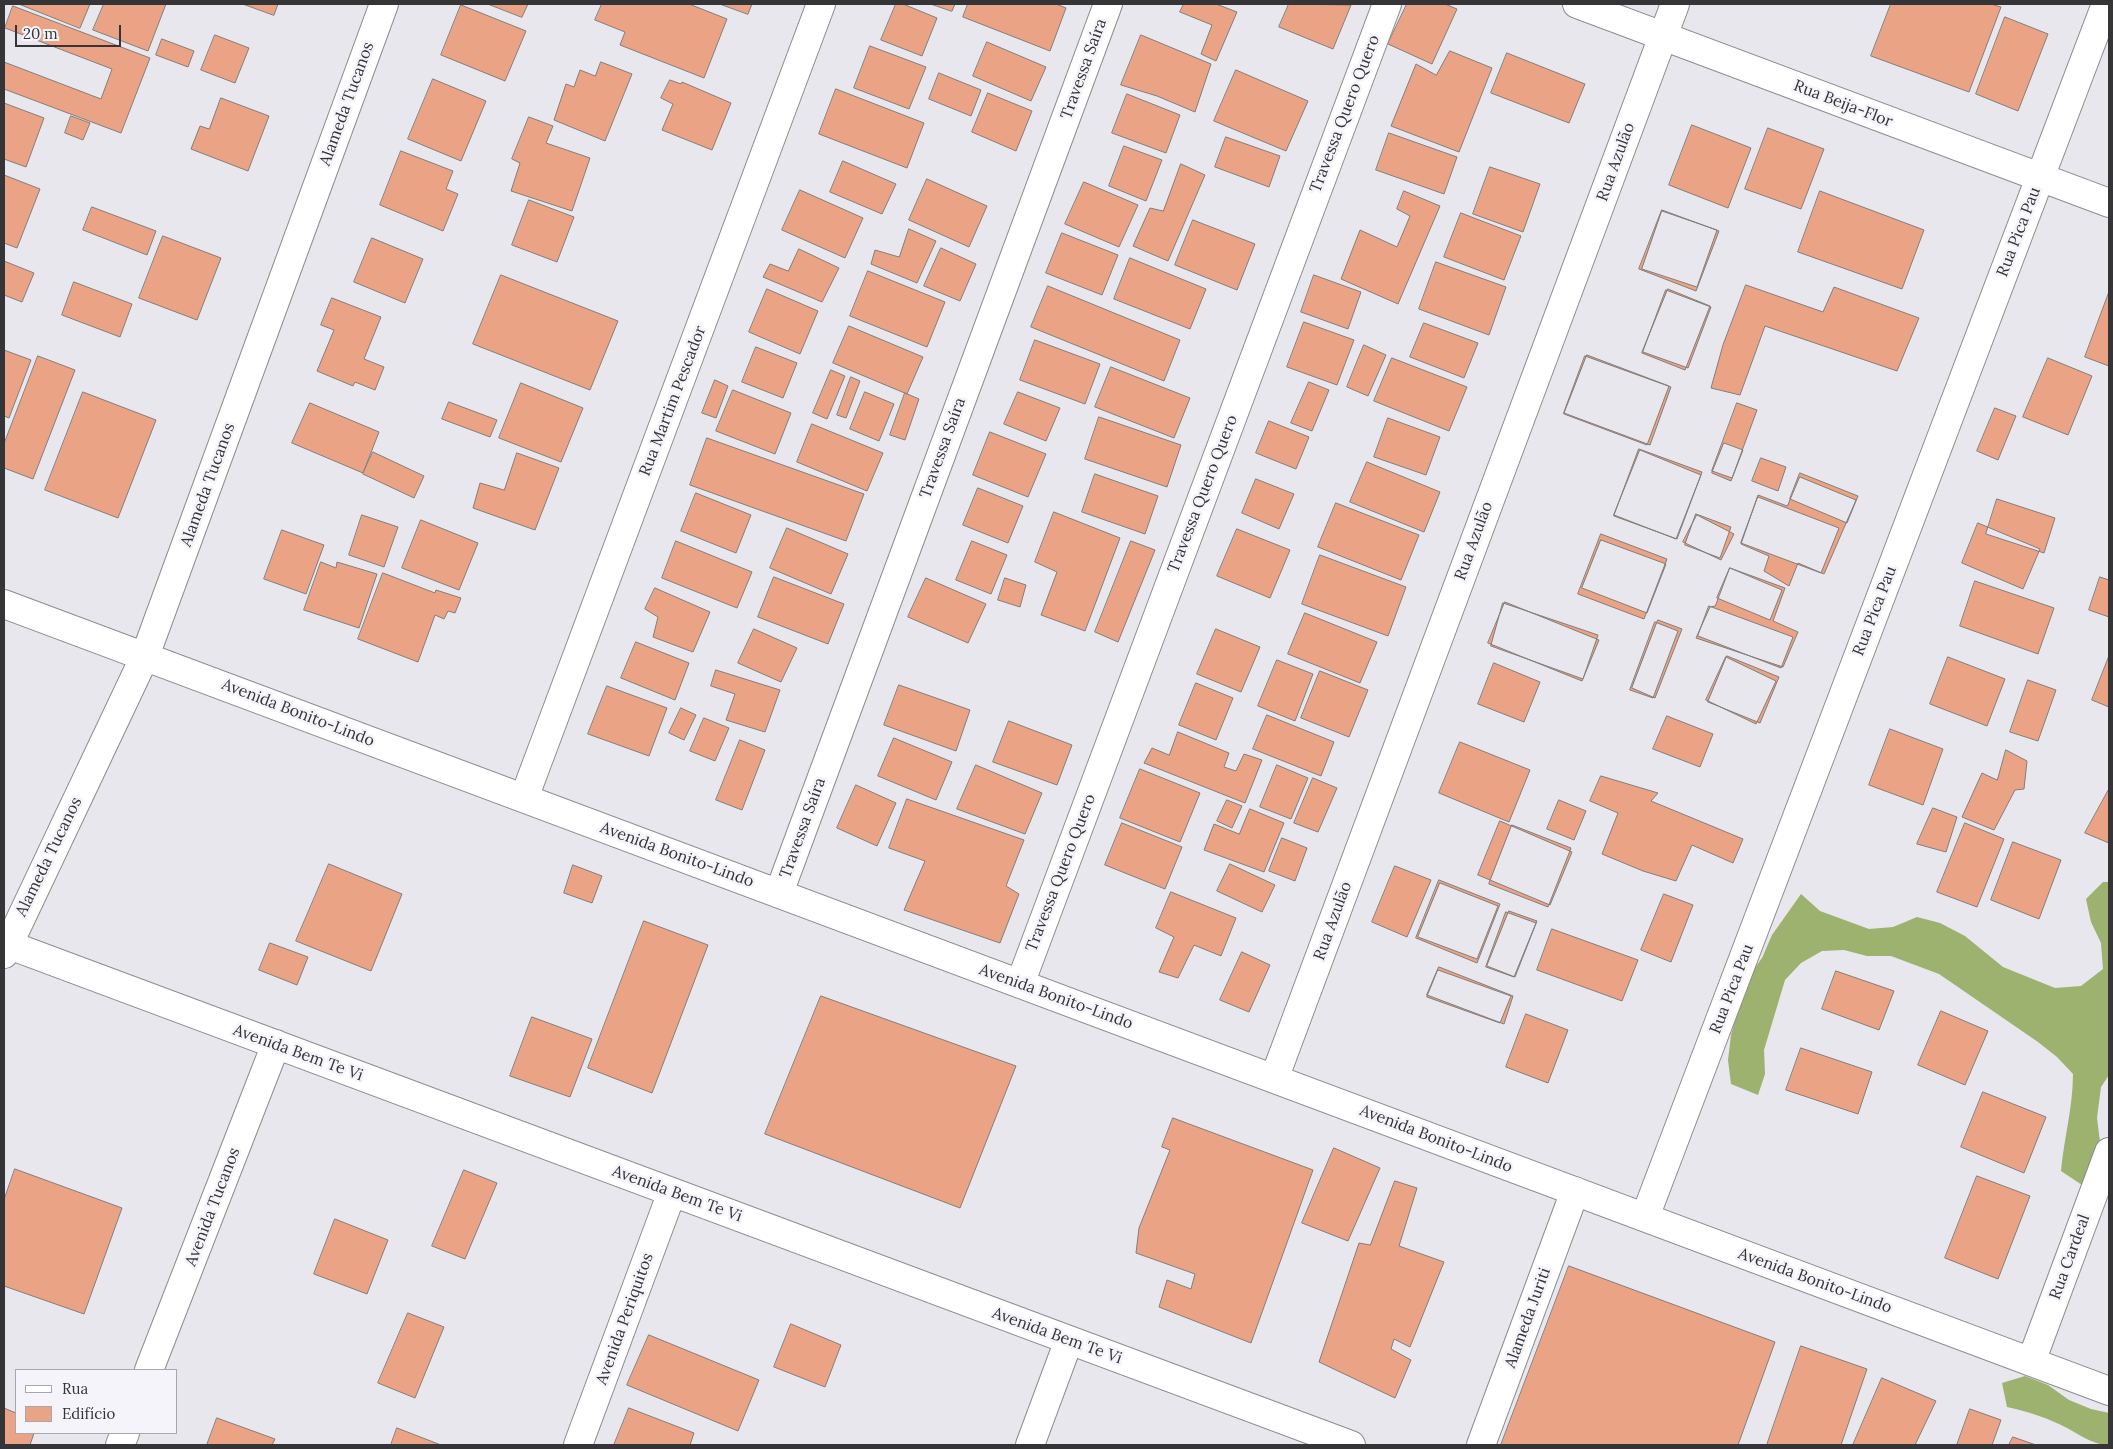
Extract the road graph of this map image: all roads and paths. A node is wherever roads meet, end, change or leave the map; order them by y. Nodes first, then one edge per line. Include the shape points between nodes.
1 (384, 4) edge
2 (821, 4) edge
3 (1108, 4) edge
4 (1387, 4) edge
5 (1577, 4) edge
6 (1675, 4) edge
7 (2106, 4) edge
8 (1662, 36) junction
9 (2040, 178) junction
10 (2109, 203) edge
11 (4, 604) edge
12 (145, 656) junction
13 (524, 798) junction
14 (778, 893) junction
15 (5, 947) edge
16 (1020, 984) junction
17 (276, 1044) junction
18 (1274, 1079) junction
19 (2109, 1152) edge
20 (1575, 1191) junction
21 (672, 1192) junction
22 (1645, 1217) junction
23 (1069, 1340) junction
24 (2031, 1362) junction
25 (150, 1369) edge
26 (2109, 1391) edge
27 (578, 1445) edge
28 (1030, 1445) edge
29 (1351, 1445) edge
30 (1481, 1445) edge

1 - 12 street, Alameda Tucanos
2 - 13 street, Rua Martim Pescador
3 - 14 street, Travessa Saíra
4 - 16 street, Travessa Quero Quero
5 - 8 street, Rua Beija-Flor
6 - 8 street, Rua Azulão
7 - 9 street, Rua Pica Pau
8 - 9 street, Rua Beija-Flor
8 - 18 street, Rua Azulão
9 - 10 street, Rua Beija-Flor
9 - 22 street, Rua Pica Pau
11 - 12 street, Avenida Bonito-Lindo
12 - 13 street, Avenida Bonito-Lindo
12 - 15 street, Alameda Tucanos
13 - 14 street, Avenida Bonito-Lindo
14 - 16 street, Avenida Bonito-Lindo
15 - 17 street, Avenida Bem Te Vi
16 - 18 street, Avenida Bonito-Lindo
17 - 21 street, Avenida Bem Te Vi
17 - 25 street, Avenida Tucanos
18 - 20 street, Avenida Bonito-Lindo
19 - 24 street, Rua Cardeal
20 - 22 street, Avenida Bonito-Lindo
20 - 30 street, Alameda Juriti
21 - 23 street, Avenida Bem Te Vi
21 - 27 street, Avenida Periquitos
22 - 24 street, Avenida Bonito-Lindo
23 - 28 street
23 - 29 street, Avenida Bem Te Vi
24 - 26 street, Avenida Bonito-Lindo

